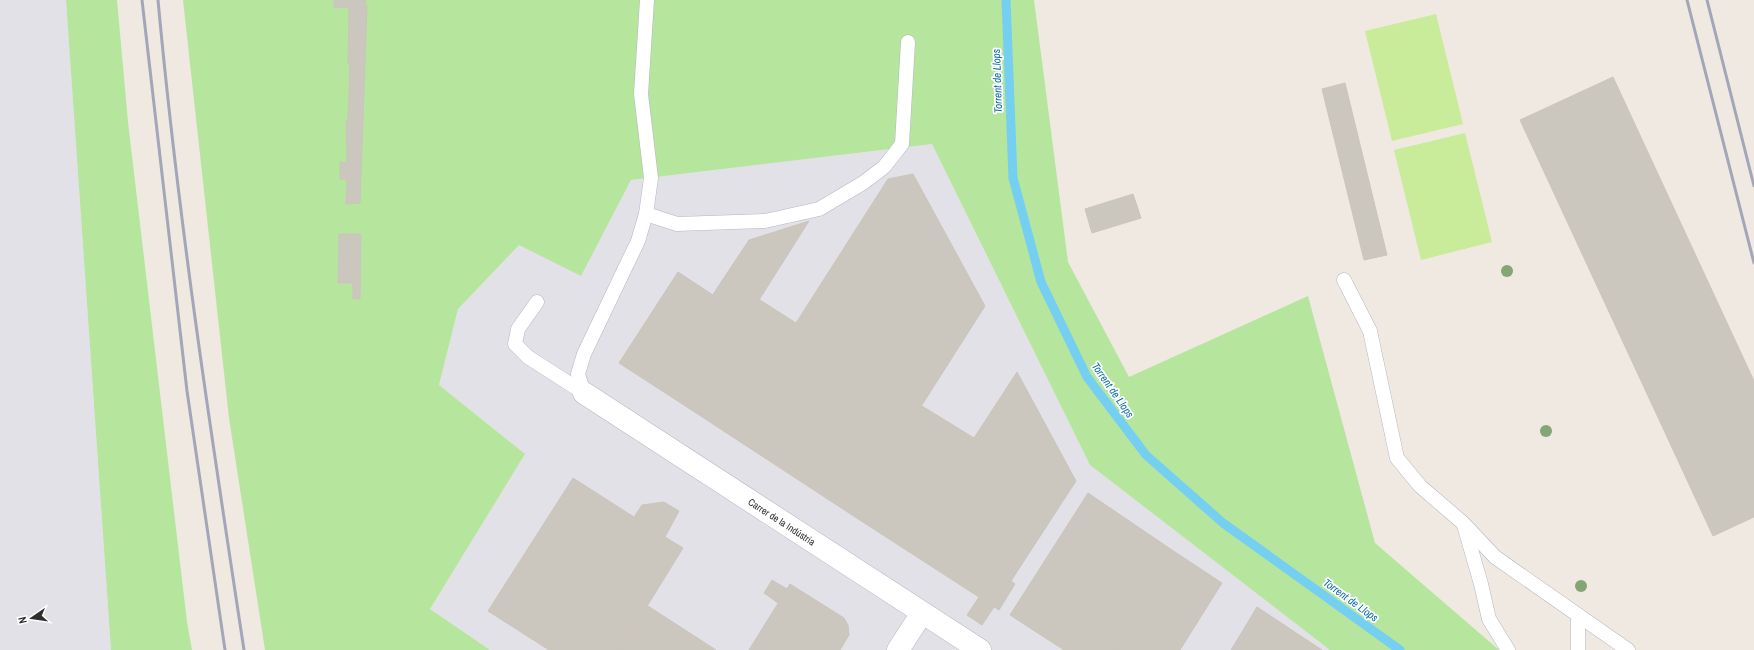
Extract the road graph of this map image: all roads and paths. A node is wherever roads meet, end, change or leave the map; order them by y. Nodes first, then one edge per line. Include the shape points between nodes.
1 (647, 0) edge
2 (908, 42) dead end
3 (646, 214) junction
4 (1344, 280) dead end
5 (537, 302) dead end
6 (584, 393) junction
7 (1464, 523) junction
8 (922, 613) junction
9 (1578, 615) junction
10 (898, 650) edge
11 (980, 650) edge
12 (1508, 650) edge
13 (1578, 650) edge
14 (1628, 650) edge

1 - 3 lane via 641,94 651,178
2 - 3 lane via 902,144 884,167 863,184 819,208 765,221 677,224
3 - 6 lane via 638,241 584,354 578,374
4 - 7 lane via 1370,331 1397,458 1420,486
5 - 6 lane via 518,328 515,344 528,357
6 - 8 street, Carrer de la Indústria
7 - 9 lane via 1495,557
7 - 12 lane via 1482,584 1489,619
8 - 10 street
8 - 11 street, Carrer de la Indústria
9 - 13 lane
9 - 14 lane

